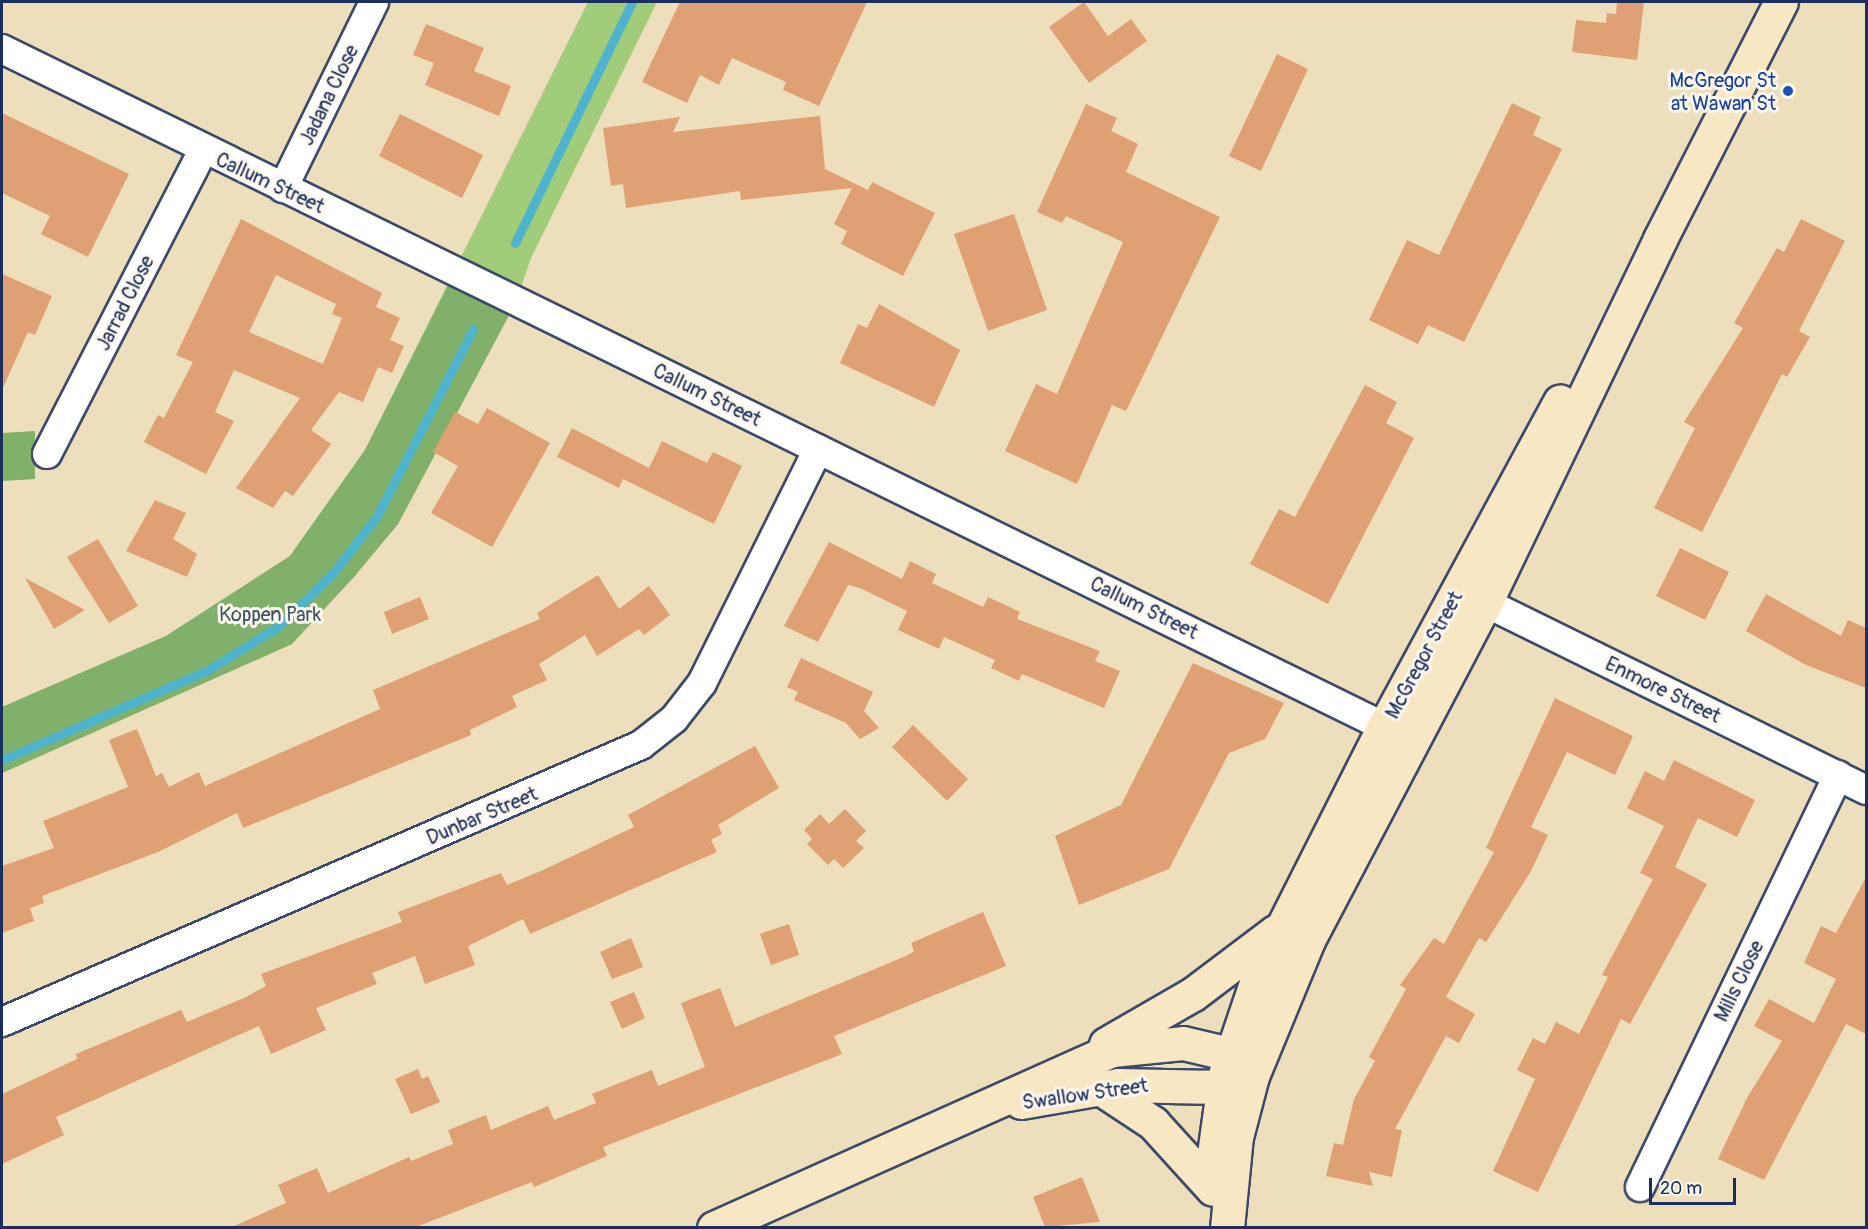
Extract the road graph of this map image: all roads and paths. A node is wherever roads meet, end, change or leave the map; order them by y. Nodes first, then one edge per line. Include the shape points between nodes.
1 (374, 2) edge
2 (1781, 2) edge
3 (2, 49) edge
4 (203, 151) junction
5 (283, 188) junction
6 (818, 449) junction
7 (47, 454) dead end
8 (1472, 596) junction
9 (1399, 734) junction
10 (1838, 776) junction
11 (1866, 789) edge
12 (1282, 926) junction
13 (2, 1022) edge
14 (1079, 1060) junction
15 (1241, 1065) junction
16 (1222, 1087) junction
17 (1100, 1088) junction
18 (990, 1108) junction
19 (1640, 1187) dead end
20 (1213, 1189) junction
21 (714, 1227) edge
22 (1225, 1227) edge

1 - 5 street, Jadana Close
2 - 8 main road, McGregor Street
3 - 4 street, Callum Street
4 - 5 street, Callum Street
4 - 7 street, Jarrad Close
5 - 6 street, Callum Street
6 - 9 street, Callum Street
6 - 13 street, Dunbar Street via 702,683 674,719 641,745
8 - 9 main road, McGregor Street
8 - 10 street, Enmore Street
9 - 12 main road, McGregor Street
9 - 15 main road, McGregor Street via 1308,940
10 - 11 street, Enmore Street
10 - 19 street, Mills Close
12 - 14 main road via 1202,987
12 - 15 main road, McGregor Street
14 - 15 main road, Swallow Street via 1162,1043
14 - 18 main road, Swallow Street
15 - 16 main road, Swallow Street
15 - 22 main road
16 - 17 main road, Swallow Street
16 - 20 main road via 1213,1145
17 - 18 main road, Swallow Street
17 - 20 main road via 1153,1123
18 - 21 main road, Swallow Street
20 - 22 main road

